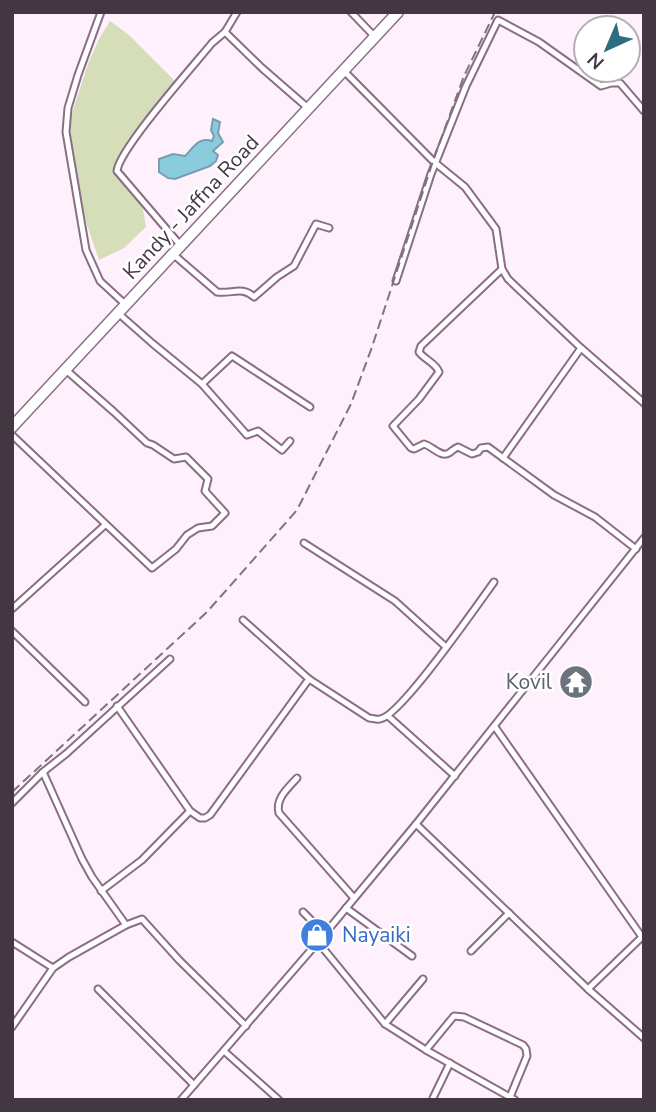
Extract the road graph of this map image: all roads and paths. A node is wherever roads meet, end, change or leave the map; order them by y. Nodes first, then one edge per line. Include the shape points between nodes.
1 (102, 12) edge
2 (237, 12) edge
3 (351, 12) edge
4 (398, 12) edge
5 (225, 32) junction
6 (375, 37) junction
7 (344, 71) junction
8 (309, 109) junction
9 (644, 111) edge
10 (436, 163) junction
11 (329, 228) dead end
12 (177, 250) junction
13 (502, 269) junction
14 (396, 281) dead end
15 (122, 309) junction
16 (581, 348) junction
17 (66, 370) junction
18 (202, 384) junction
19 (644, 403) edge
20 (310, 407) dead end
21 (12, 427) edge
22 (12, 435) edge
23 (290, 442) dead end
24 (503, 458) junction
25 (105, 525) junction
26 (644, 538) edge
27 (304, 543) dead end
28 (636, 549) junction
29 (494, 582) dead end
30 (12, 609) edge
31 (243, 620) dead end
32 (12, 631) edge
33 (446, 647) junction
34 (170, 659) dead end
35 (309, 679) junction
36 (85, 702) dead end
37 (117, 706) junction
38 (388, 716) junction
39 (495, 727) junction
40 (43, 772) junction
41 (455, 776) junction
42 (297, 778) dead end
43 (13, 800) edge
44 (190, 811) junction
45 (416, 824) junction
46 (101, 891) junction
47 (354, 898) junction
48 (346, 908) junction
49 (303, 912) dead end
50 (509, 913) junction
51 (127, 925) junction
52 (324, 934) junction
53 (643, 936) edge
54 (12, 942) edge
55 (318, 942) junction
56 (471, 951) dead end
57 (412, 956) dead end
58 (53, 968) junction
59 (424, 979) dead end
60 (98, 989) dead end
61 (589, 989) junction
62 (385, 1024) junction
63 (246, 1026) junction
64 (12, 1027) edge
65 (644, 1038) edge
66 (426, 1049) junction
67 (224, 1051) junction
68 (450, 1063) junction
69 (194, 1085) junction
70 (433, 1098) dead end
71 (512, 1098) edge
72 (181, 1100) edge
73 (279, 1100) edge

1 - 15 street via 68,108 66,132 89,258
2 - 5 street
3 - 6 street
4 - 6 highway, Kandy - Jaffna Road
5 - 8 street
5 - 12 street via 136,136 118,164 117,171
6 - 7 highway, Kandy - Jaffna Road
7 - 8 highway, Kandy - Jaffna Road
7 - 10 street
8 - 12 highway, Kandy - Jaffna Road
9 - 10 street via 620,83 601,86 539,42 498,20
10 - 13 street via 466,187 496,229
10 - 14 street
11 - 12 street via 316,224 294,266 254,297 243,290 217,292
12 - 15 highway, Kandy - Jaffna Road
13 - 16 street
13 - 24 street via 421,346 419,352 439,372 393,426 414,449 424,444 446,455 458,447 472,454 488,447
15 - 17 highway, Kandy - Jaffna Road
15 - 18 street via 152,343
16 - 19 street
16 - 24 street
17 - 21 highway, Kandy - Jaffna Road
17 - 25 street via 147,443 174,459 186,457 208,479 205,491 225,513 212,526 187,535 152,568
18 - 20 street via 232,356
18 - 23 street via 247,435 258,431 282,450
22 - 25 street
24 - 28 street
25 - 30 street
26 - 28 street
27 - 33 street via 395,601
28 - 39 street
29 - 33 street
31 - 35 street
32 - 36 street
33 - 38 street via 422,681
34 - 37 street
35 - 38 street via 369,718
35 - 44 street via 210,815 200,818
37 - 40 street
37 - 44 street
38 - 41 street
39 - 41 street
39 - 53 street
40 - 43 street
40 - 46 street
41 - 45 street
42 - 47 street via 280,799 279,813
44 - 46 street via 142,860
45 - 47 street
45 - 50 street
46 - 51 street
47 - 48 street
48 - 52 street
48 - 57 street
49 - 52 street
50 - 56 street
50 - 61 street
51 - 58 street
51 - 63 street via 142,919
52 - 55 street
53 - 61 street
54 - 58 street
55 - 62 street
55 - 63 street
58 - 64 street
59 - 62 street
60 - 69 street
61 - 65 street
62 - 66 street
63 - 67 street
66 - 68 street
66 - 71 street via 454,1016 523,1045 527,1056
67 - 69 street
67 - 73 street
68 - 70 street
68 - 71 street
69 - 72 street

